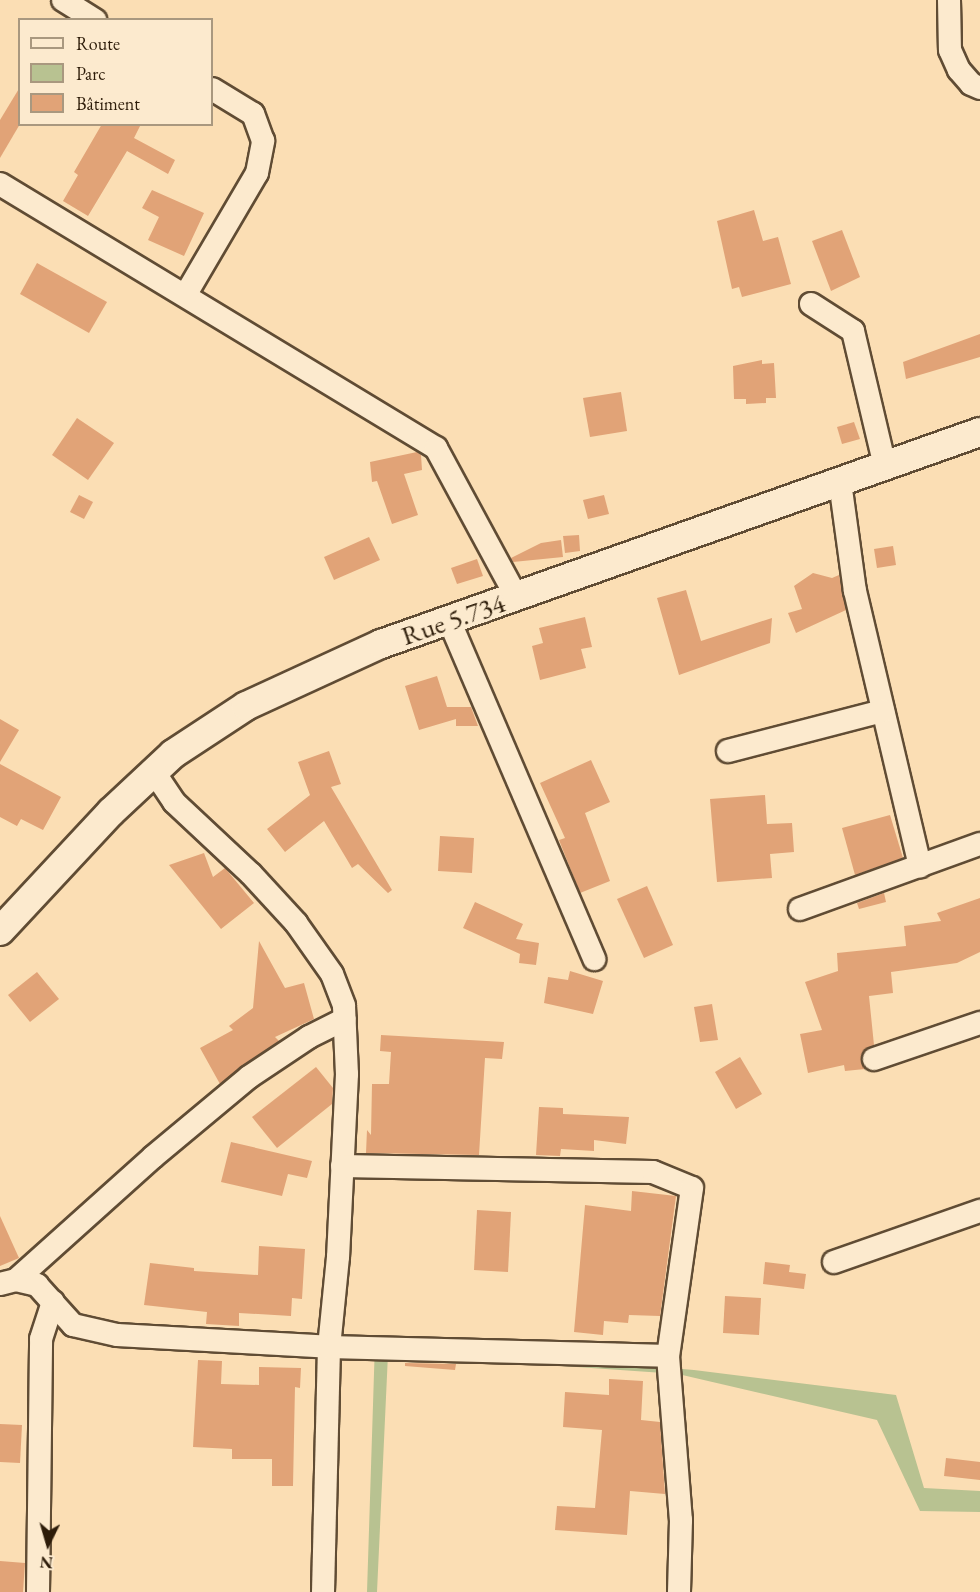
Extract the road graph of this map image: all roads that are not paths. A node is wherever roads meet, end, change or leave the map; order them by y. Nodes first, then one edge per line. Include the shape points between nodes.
1 (63, 0) edge
2 (949, 0) edge
3 (92, 18) edge
4 (980, 88) edge
5 (213, 90) edge
6 (0, 184) edge
7 (186, 294) junction
8 (811, 304) dead end
9 (980, 432) edge
10 (885, 466) junction
11 (840, 482) junction
12 (516, 596) junction
13 (449, 620) junction
14 (883, 711) junction
15 (728, 752) dead end
16 (154, 772) junction
17 (980, 844) edge
18 (920, 866) junction
19 (800, 909) dead end
20 (0, 931) edge
21 (594, 959) dead end
22 (345, 1019) junction
23 (980, 1023) edge
24 (874, 1059) dead end
25 (342, 1166) junction
26 (980, 1211) edge
27 (834, 1262) dead end
28 (8, 1282) edge
29 (53, 1302) junction
30 (329, 1347) junction
31 (669, 1356) junction
32 (38, 1592) edge
33 (323, 1592) edge
34 (679, 1592) edge

1 - 3 street
2 - 4 street via 950,50 959,70
5 - 7 street via 253,114 263,141 256,173
6 - 7 street
7 - 12 street via 436,448
8 - 10 street via 853,331
9 - 10 street, Rue 5.734
10 - 11 street, Rue 5.734
11 - 12 street, Rue 5.734
11 - 14 street via 855,591
12 - 13 street, Rue 5.734
13 - 16 street, Rue 5.734 via 381,644 246,706 173,754
13 - 21 street
14 - 15 street
14 - 18 street
16 - 20 street, Rue 5.734 via 111,812
16 - 22 street via 174,802 251,874 316,948 332,974
17 - 18 street
18 - 19 street
22 - 25 street
22 - 28 street via 309,1037 249,1077
23 - 24 street
25 - 30 street
25 - 31 street via 652,1172 692,1188
26 - 27 street
28 - 29 street via 37,1285
29 - 30 street via 73,1325 86,1331
29 - 32 street via 41,1339
30 - 31 street
30 - 33 street
31 - 34 street via 681,1520

